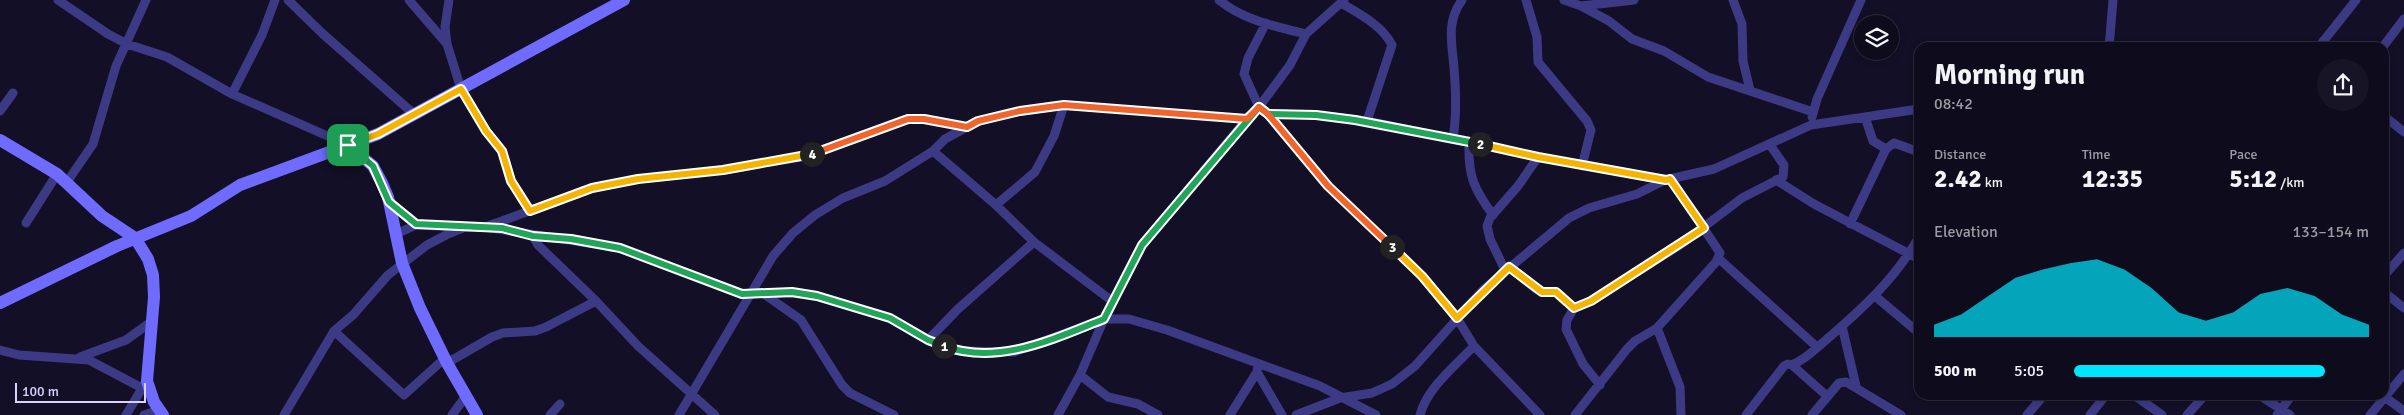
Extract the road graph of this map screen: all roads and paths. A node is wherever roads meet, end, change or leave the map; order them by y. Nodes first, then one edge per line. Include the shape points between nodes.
1 (58, 0) edge
2 (146, 0) edge
3 (275, 0) edge
4 (288, 0) edge
5 (409, 0) edge
6 (449, 0) edge
7 (624, 0) edge
8 (1219, 0) edge
9 (1462, 0) edge
10 (1526, 0) edge
11 (1564, 0) edge
12 (1634, 0) edge
13 (1733, 0) edge
14 (1861, 0) edge
15 (2113, 0) edge
16 (2356, 0) edge
17 (1343, 1) edge
18 (1581, 6) junction
19 (2404, 19) edge
20 (1266, 23) junction
21 (1306, 34) junction
22 (2110, 42) edge
23 (2322, 42) edge
24 (2387, 42) edge
25 (127, 44) junction
26 (447, 44) junction
27 (461, 89) junction
28 (1750, 90) junction
29 (13, 93) dead end
30 (232, 94) junction
31 (1064, 105) junction
32 (1259, 107) junction
33 (1914, 110) edge
34 (0, 112) edge
35 (1813, 112) junction
36 (1268, 114) junction
37 (415, 115) junction
38 (1866, 117) junction
39 (1247, 119) junction
40 (2389, 120) edge
41 (941, 122) junction
42 (1367, 122) junction
43 (1811, 125) junction
44 (967, 127) junction
45 (2404, 132) edge
46 (1453, 138) junction
47 (945, 139) junction
48 (0, 140) edge
49 (1469, 142) junction
50 (348, 145) junction
51 (1770, 145) junction
52 (1886, 149) junction
53 (1914, 150) edge
54 (933, 151) junction
55 (1538, 157) junction
56 (1582, 166) junction
57 (62, 178) junction
58 (1668, 180) junction
59 (1776, 180) junction
60 (389, 202) junction
61 (996, 205) junction
62 (530, 211) junction
63 (1493, 215) junction
64 (26, 223) dead end
65 (416, 224) junction
66 (1850, 224) junction
67 (465, 227) junction
68 (485, 227) junction
69 (1704, 228) junction
70 (396, 234) junction
71 (533, 236) junction
72 (135, 238) junction
73 (1034, 242) junction
74 (1914, 246) edge
75 (2404, 253) edge
76 (1909, 254) junction
77 (1914, 257) edge
78 (1718, 258) junction
79 (402, 263) junction
80 (1507, 268) junction
81 (2389, 270) edge
82 (752, 293) junction
83 (764, 294) junction
84 (1876, 296) junction
85 (2389, 296) edge
86 (596, 301) junction
87 (1112, 301) junction
88 (0, 303) edge
89 (1574, 308) junction
90 (2404, 308) edge
91 (1457, 318) junction
92 (1104, 319) junction
93 (151, 322) junction
94 (1842, 326) junction
95 (1657, 328) junction
96 (1914, 329) edge
97 (334, 331) junction
98 (928, 340) junction
99 (1474, 346) junction
100 (1817, 347) junction
101 (0, 350) edge
102 (77, 358) junction
103 (445, 361) junction
104 (1792, 365) junction
105 (1257, 368) junction
106 (2404, 374) edge
107 (1080, 375) junction
108 (144, 385) junction
109 (1600, 385) junction
110 (1856, 386) junction
111 (2389, 390) edge
112 (691, 392) junction
113 (466, 396) junction
114 (1827, 396) junction
115 (1340, 398) junction
116 (2037, 400) edge
117 (2102, 400) edge
118 (2141, 400) edge
119 (2201, 400) edge
120 (2266, 400) edge
121 (2288, 400) edge
122 (2380, 400) edge
123 (2389, 400) edge
124 (560, 404) dead end
125 (2404, 411) edge
126 (161, 412) edge
127 (2279, 412) edge
128 (1364, 413) edge
129 (126, 415) edge
130 (144, 415) edge
131 (284, 415) edge
132 (452, 415) edge
133 (477, 415) edge
134 (550, 415) edge
135 (679, 415) edge
136 (715, 415) edge
137 (894, 415) edge
138 (1058, 415) edge
139 (1158, 415) edge
140 (1230, 415) edge
141 (1282, 415) edge
142 (1296, 415) edge
143 (1376, 415) edge
144 (1420, 415) edge
145 (1540, 415) edge
146 (1575, 415) edge
147 (1681, 415) edge
148 (1746, 415) edge
149 (1812, 415) edge
150 (1900, 415) edge
151 (2027, 415) edge
152 (2090, 415) edge
153 (2162, 415) edge
154 (2188, 415) edge
155 (2290, 415) edge
156 (2370, 415) edge

1 - 25 street
2 - 25 street
3 - 30 street via 262,35
4 - 37 street
5 - 26 street
6 - 26 street via 445,27
7 - 27 street
8 - 20 street
9 - 46 street via 1455,9 1451,24 1457,116
10 - 56 street via 1537,37 1538,62 1587,121 1590,130
11 - 18 street
12 - 18 street
13 - 28 street via 1742,24 1743,61
14 - 35 street
15 - 22 street
16 - 23 street
17 - 21 street
17 - 42 street via 1388,37 1392,45
18 - 28 street via 1632,39 1664,52 1708,77
19 - 24 street
20 - 21 street
20 - 32 street via 1248,58 1244,74
21 - 32 street via 1290,65
25 - 30 street via 167,56
25 - 57 street via 109,86 93,144
26 - 27 street
27 - 37 street
27 - 62 street via 502,151 511,181
28 - 35 street
29 - 34 street
30 - 50 street
31 - 39 street
31 - 44 street via 1020,111 978,121
31 - 61 street via 1045,158 1035,172
32 - 36 street
32 - 39 street
33 - 38 street
35 - 43 street
36 - 42 street via 1316,115
36 - 91 street via 1328,186 1422,276
37 - 50 street
38 - 43 street
38 - 52 street via 1873,141
39 - 87 street via 1142,245
40 - 45 street
41 - 44 street
41 - 47 street
41 - 62 street via 908,119 807,156 611,184
42 - 46 street
43 - 51 street
44 - 47 street
46 - 49 street
47 - 54 street
48 - 57 street
49 - 55 street
49 - 63 street via 1470,178
50 - 60 street via 373,166
50 - 72 street via 260,176 191,216
51 - 58 street via 1714,169
51 - 59 street via 1784,164 1783,177
52 - 53 street via 1894,143
52 - 66 street
54 - 61 street
54 - 82 street via 885,180 815,214 773,256
55 - 56 street
55 - 63 street
56 - 58 street
57 - 64 street
57 - 72 street via 102,216
58 - 69 street
58 - 80 street via 1569,218
59 - 66 street
59 - 69 street via 1742,198
60 - 65 street
60 - 70 street
61 - 73 street
62 - 68 street
63 - 80 street via 1487,226 1490,239
65 - 67 street
65 - 70 street
66 - 76 street
67 - 68 street
67 - 79 street via 427,245
68 - 71 street
69 - 78 street via 1719,249
69 - 89 street via 1591,301
70 - 79 street
71 - 82 street via 620,248 734,292
71 - 86 street via 538,245
72 - 88 street
72 - 93 street via 153,274
73 - 87 street
73 - 98 street
74 - 76 street
75 - 81 street
76 - 77 street
76 - 84 street
78 - 95 street
78 - 100 street
79 - 97 street
79 - 103 street
80 - 89 street via 1542,292 1556,292
80 - 91 street
82 - 83 street
82 - 112 street
83 - 98 street via 792,292 817,296 890,318
83 - 137 street via 801,320 850,393
84 - 94 street
84 - 96 street
85 - 90 street
86 - 103 street via 546,328 503,333
86 - 112 street via 638,346
87 - 92 street
89 - 109 street via 1566,328 1583,364
91 - 99 street
91 - 115 street via 1415,366 1392,384 1372,393
92 - 98 street via 1014,352 958,351
92 - 105 street via 1130,319 1167,330
92 - 107 street
93 - 102 street via 126,340
93 - 108 street
94 - 100 street
94 - 110 street
95 - 109 street via 1627,349
95 - 147 street via 1680,387
97 - 103 street via 404,395
97 - 131 street
99 - 144 street via 1438,384 1422,406
99 - 145 street
100 - 104 street
101 - 102 street via 19,355
102 - 108 street via 89,360
103 - 113 street
104 - 114 street
104 - 148 street via 1784,366
105 - 115 street via 1320,386
105 - 140 street
105 - 141 street
106 - 111 street
107 - 138 street
107 - 139 street via 1108,397 1138,404
108 - 126 street
108 - 129 street
109 - 146 street
110 - 114 street via 1839,383
110 - 150 street
112 - 135 street
112 - 136 street
113 - 132 street
113 - 133 street
114 - 149 street
115 - 128 street
115 - 142 street
116 - 151 street
117 - 152 street
118 - 153 street
119 - 154 street
120 - 127 street
121 - 127 street
122 - 156 street
123 - 125 street
124 - 134 street
126 - 130 street
127 - 155 street
128 - 143 street

